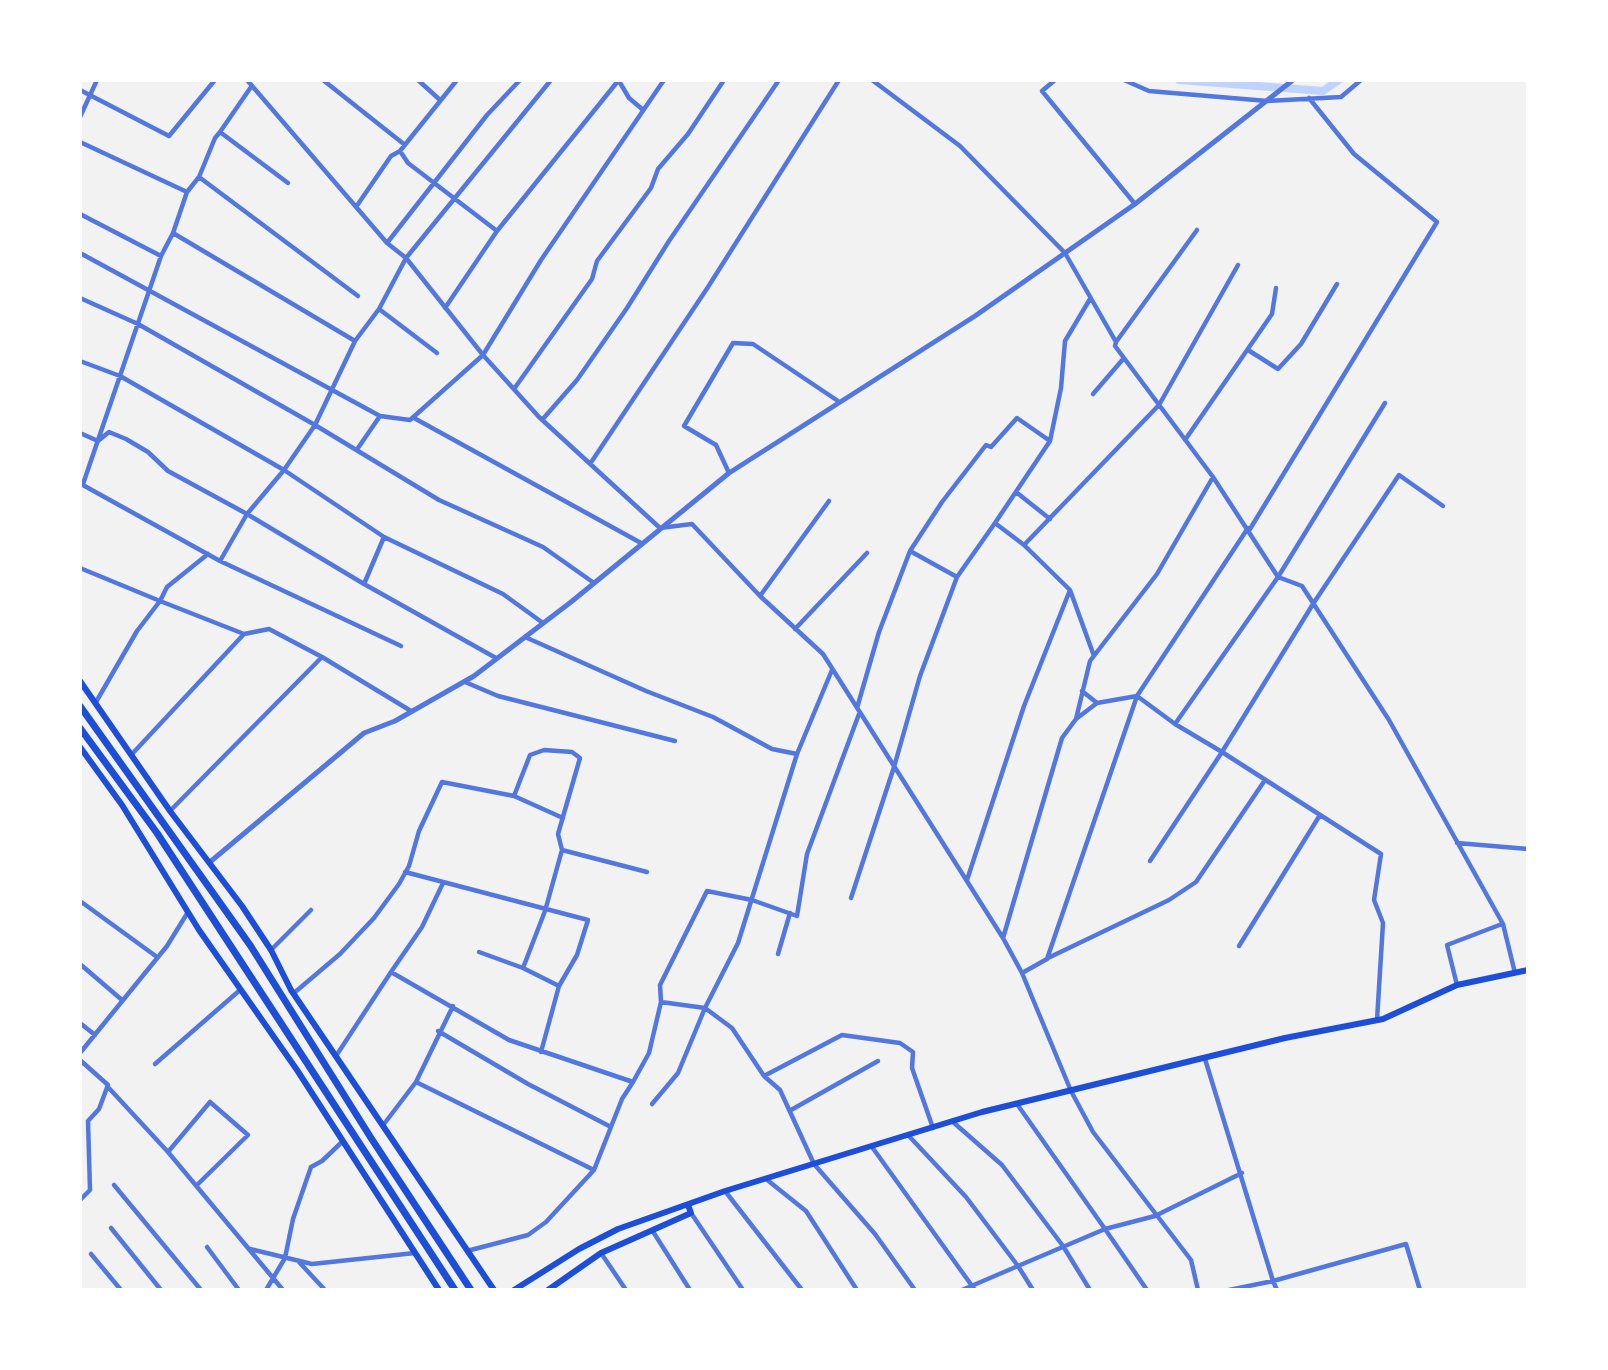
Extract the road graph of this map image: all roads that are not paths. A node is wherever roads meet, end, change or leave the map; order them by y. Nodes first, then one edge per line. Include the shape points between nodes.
1 (97, 80) edge
2 (215, 80) edge
3 (247, 80) edge
4 (323, 80) edge
5 (418, 80) edge
6 (457, 80) edge
7 (520, 80) edge
8 (551, 80) edge
9 (664, 80) edge
10 (724, 80) edge
11 (779, 80) edge
12 (839, 80) edge
13 (872, 80) edge
14 (1055, 80) edge
15 (1124, 80) edge
16 (1293, 80) edge
17 (1361, 80) edge
18 (618, 81) edge
19 (251, 87) junction
20 (80, 90) edge
21 (91, 95) junction
22 (1309, 99) junction
23 (440, 100) junction
24 (1267, 101) junction
25 (642, 109) junction
26 (80, 117) edge
27 (220, 132) junction
28 (80, 142) edge
29 (405, 145) junction
30 (400, 151) junction
31 (199, 177) junction
32 (288, 183) dead end
33 (434, 184) junction
34 (187, 192) junction
35 (456, 199) junction
36 (1135, 204) junction
37 (356, 207) junction
38 (80, 214) edge
39 (1197, 230) dead end
40 (497, 231) junction
41 (173, 233) junction
42 (387, 243) junction
43 (80, 253) edge
44 (1065, 253) junction
45 (161, 256) junction
46 (406, 258) junction
47 (1238, 265) dead end
48 (1337, 284) dead end
49 (1276, 288) dead end
50 (151, 291) junction
51 (358, 296) dead end
52 (80, 298) edge
53 (1090, 299) junction
54 (445, 308) junction
55 (379, 309) junction
56 (138, 324) junction
57 (355, 341) junction
58 (1116, 342) junction
59 (1248, 349) junction
60 (437, 353) dead end
61 (483, 355) junction
62 (1124, 358) junction
63 (80, 361) edge
64 (120, 376) junction
65 (514, 389) junction
66 (331, 391) junction
67 (1093, 394) dead end
68 (838, 401) junction
69 (1385, 403) dead end
70 (1159, 405) junction
71 (380, 416) junction
72 (414, 418) junction
73 (542, 420) junction
74 (316, 425) junction
75 (80, 433) edge
76 (1185, 440) junction
77 (98, 441) junction
78 (1050, 441) junction
79 (358, 449) junction
80 (590, 464) junction
81 (284, 470) junction
82 (729, 473) junction
83 (1213, 477) junction
84 (82, 484) edge
85 (1016, 492) junction
86 (829, 501) dead end
87 (1443, 506) dead end
88 (247, 514) junction
89 (1050, 519) junction
90 (995, 523) junction
91 (660, 528) junction
92 (1249, 528) junction
93 (384, 537) junction
94 (642, 543) junction
95 (1024, 545) junction
96 (911, 551) junction
97 (867, 553) dead end
98 (208, 554) junction
99 (220, 561) junction
100 (80, 568) edge
101 (957, 577) junction
102 (1278, 577) junction
103 (594, 583) junction
104 (364, 584) junction
105 (1070, 590) junction
106 (760, 596) junction
107 (160, 601) junction
108 (1313, 604) junction
109 (543, 623) junction
110 (795, 629) junction
111 (244, 635) junction
112 (524, 637) junction
113 (401, 646) dead end
114 (1094, 656) junction
115 (322, 657) junction
116 (496, 658) junction
117 (832, 670) junction
118 (80, 681) edge
119 (465, 682) junction
120 (1082, 691) junction
121 (1137, 696) junction
122 (96, 702) junction
123 (1097, 703) junction
124 (80, 706) edge
125 (858, 711) junction
126 (412, 712) junction
127 (1076, 719) junction
128 (1175, 724) junction
129 (80, 728) edge
130 (675, 741) dead end
131 (80, 747) edge
132 (1222, 752) junction
133 (133, 753) junction
134 (797, 754) junction
135 (894, 767) junction
136 (1265, 780) junction
137 (514, 796) junction
138 (170, 811) junction
139 (1320, 814) junction
140 (563, 818) junction
141 (1457, 843) junction
142 (1528, 849) edge
143 (562, 850) junction
144 (1150, 861) dead end
145 (210, 862) junction
146 (405, 872) junction
147 (647, 872) dead end
148 (967, 881) junction
149 (443, 883) junction
150 (850, 898) dead end
151 (752, 900) junction
152 (80, 901) edge
153 (311, 910) dead end
154 (188, 912) junction
155 (545, 912) junction
156 (789, 913) junction
157 (1503, 924) junction
158 (1003, 938) junction
159 (1239, 946) dead end
160 (271, 950) junction
161 (479, 952) dead end
162 (778, 954) dead end
163 (157, 957) junction
164 (1047, 959) junction
165 (80, 964) edge
166 (523, 968) junction
167 (1528, 970) edge
168 (391, 972) junction
169 (1022, 973) junction
170 (1515, 973) junction
171 (1457, 985) junction
172 (559, 986) junction
173 (240, 990) junction
174 (294, 993) junction
175 (122, 1000) junction
176 (661, 1002) junction
177 (453, 1006) junction
178 (705, 1009) junction
179 (1377, 1020) junction
180 (80, 1023) edge
181 (438, 1031) junction
182 (95, 1035) junction
183 (541, 1052) junction
184 (80, 1053) edge
185 (336, 1056) junction
186 (1205, 1059) junction
187 (80, 1060) edge
188 (878, 1061) dead end
189 (155, 1064) dead end
190 (764, 1076) junction
191 (416, 1082) junction
192 (634, 1082) junction
193 (107, 1086) junction
194 (1071, 1091) junction
195 (652, 1104) dead end
196 (1017, 1104) junction
197 (791, 1110) junction
198 (953, 1121) junction
199 (384, 1124) junction
200 (611, 1127) junction
201 (933, 1128) junction
202 (908, 1135) junction
203 (344, 1141) junction
204 (872, 1147) junction
205 (168, 1152) junction
206 (814, 1164) junction
207 (594, 1170) junction
208 (1242, 1173) junction
209 (766, 1179) junction
210 (114, 1185) dead end
211 (197, 1185) junction
212 (725, 1191) junction
213 (80, 1200) edge
214 (688, 1205) junction
215 (691, 1213) junction
216 (1155, 1216) junction
217 (111, 1228) dead end
218 (1105, 1229) junction
219 (652, 1230) junction
220 (1063, 1246) junction
221 (207, 1247) dead end
222 (250, 1249) junction
223 (466, 1251) junction
224 (415, 1253) junction
225 (601, 1253) junction
226 (91, 1254) dead end
227 (285, 1258) junction
228 (299, 1261) junction
229 (1018, 1266) junction
230 (275, 1278) junction
231 (1273, 1281) junction
232 (974, 1287) edge
233 (121, 1290) edge
234 (161, 1290) edge
235 (201, 1290) edge
236 (239, 1290) edge
237 (265, 1290) edge
238 (283, 1290) edge
239 (324, 1290) edge
240 (439, 1290) edge
241 (455, 1290) edge
242 (471, 1290) edge
243 (494, 1290) edge
244 (514, 1290) edge
245 (548, 1290) edge
246 (626, 1290) edge
247 (690, 1290) edge
248 (743, 1290) edge
249 (802, 1290) edge
250 (857, 1290) edge
251 (915, 1290) edge
252 (962, 1290) edge
253 (1033, 1290) edge
254 (1090, 1290) edge
255 (1147, 1290) edge
256 (1198, 1290) edge
257 (1229, 1290) edge
258 (1277, 1290) edge
259 (1420, 1290) edge

1 - 21 street
2 - 21 street via 169,136
3 - 19 street
4 - 29 street
5 - 23 street
6 - 23 street
7 - 33 street
8 - 35 street
9 - 25 street
10 - 65 street via 658,170 651,188 597,261 592,279
11 - 73 street via 577,380
12 - 80 street
13 - 44 street via 960,146
14 - 36 street via 1042,91
15 - 24 street via 1149,91
16 - 24 street
17 - 22 street via 1341,97
18 - 25 street
18 - 40 street
19 - 27 street
19 - 37 street
20 - 21 street
21 - 26 street
22 - 24 street
22 - 92 street via 1354,154 1437,222
23 - 29 street
24 - 36 street
25 - 61 street
27 - 31 street
27 - 32 street
28 - 34 street
29 - 30 street
30 - 33 street
30 - 37 street via 391,156
31 - 34 street
31 - 51 street
33 - 35 street
33 - 42 street
34 - 41 street
35 - 40 street
35 - 46 street
36 - 44 street
37 - 42 street
38 - 45 street
39 - 58 street
40 - 54 street
41 - 45 street
41 - 57 street
42 - 46 street
43 - 50 street
44 - 53 street
44 - 68 street via 975,316
45 - 50 street
46 - 54 street
46 - 55 street
47 - 70 street
48 - 59 street via 1301,344 1278,369
49 - 59 street via 1272,314
50 - 56 street
50 - 66 street
52 - 56 street
53 - 58 street
53 - 78 street via 1065,341
54 - 61 street
55 - 57 street
55 - 60 street
56 - 64 street
56 - 74 street
57 - 66 street
58 - 62 street
59 - 76 street
61 - 65 street
61 - 72 street
62 - 67 street
62 - 70 street
63 - 64 street
64 - 77 street
64 - 81 street
65 - 73 street
66 - 71 street
66 - 74 street
68 - 82 street
68 - 82 street via 753,344 733,344 684,426 716,445
69 - 102 street
70 - 76 street
70 - 89 street
71 - 72 street via 404,421
71 - 79 street
72 - 94 street
73 - 80 street
74 - 79 street
74 - 81 street
75 - 77 street
76 - 83 street
77 - 84 street
77 - 88 street via 109,432 126,439 168,471
78 - 85 street
78 - 96 street via 1017,418 991,447 986,445
79 - 103 street via 439,500 543,547
80 - 91 street
81 - 88 street
81 - 93 street
82 - 91 street
83 - 92 street
83 - 114 street via 1157,574
84 - 98 street
85 - 89 street
85 - 90 street
86 - 106 street
87 - 108 street via 1399,475
88 - 99 street
88 - 104 street
89 - 95 street
90 - 95 street
90 - 101 street
91 - 94 street
91 - 106 street via 692,524
92 - 102 street
92 - 121 street
93 - 104 street
93 - 109 street via 503,594
94 - 103 street
95 - 105 street
96 - 101 street
96 - 125 street via 879,632
97 - 110 street
98 - 99 street
98 - 107 street via 167,587
99 - 113 street
100 - 107 street
101 - 135 street via 920,676
102 - 108 street via 1302,586
102 - 128 street
103 - 109 street
104 - 116 street
105 - 114 street
105 - 148 street via 1024,706
106 - 110 street
107 - 111 street
107 - 122 street
108 - 132 street
108 - 141 street via 1388,720
109 - 112 street
110 - 117 street
111 - 115 street via 269,629
111 - 133 street
112 - 116 street
112 - 134 street via 713,717 772,749
114 - 120 street
115 - 126 street
115 - 138 street
116 - 119 street
117 - 125 street
117 - 134 street
118 - 122 main road
119 - 126 street
119 - 130 street via 498,696
120 - 123 street
120 - 127 street
121 - 123 street
121 - 128 street
121 - 164 street
122 - 133 main road
123 - 127 street
124 - 242 highway via 250,945
125 - 135 street
125 - 156 street via 807,853 797,916
126 - 145 street via 364,733
127 - 158 street via 1062,738
128 - 132 street
129 - 241 highway via 217,923
131 - 154 main road
132 - 136 street
132 - 144 street
133 - 138 main road
134 - 151 street
135 - 148 street
135 - 150 street
136 - 139 street
136 - 164 street via 1196,882 1169,900
137 - 140 street
137 - 140 street via 530,755 544,750 572,752 580,758
137 - 146 street via 442,782
138 - 145 main road
139 - 159 street
139 - 179 street via 1381,853 1374,900 1383,923
140 - 143 street via 558,834
141 - 142 street
141 - 157 street
143 - 147 street
143 - 155 street
145 - 160 main road
146 - 149 street
146 - 174 street via 374,918
148 - 158 street
149 - 155 street
149 - 168 street via 422,927
151 - 156 street
151 - 176 street via 707,891 660,985
151 - 178 street via 738,943
152 - 163 street
153 - 160 street
154 - 163 street
154 - 173 main road
155 - 166 street
155 - 172 street via 588,920 577,955
156 - 162 street
157 - 170 street
157 - 171 street via 1447,945
158 - 169 street
160 - 174 main road
161 - 166 street
163 - 175 street
164 - 169 street
165 - 175 street
166 - 172 street
167 - 170 main road
168 - 177 street
168 - 185 street
169 - 194 street
170 - 171 main road
171 - 179 main road
172 - 183 street
173 - 189 street
173 - 203 main road
174 - 185 main road
175 - 182 street
176 - 178 street
176 - 192 street via 649,1053
177 - 181 street
177 - 183 street via 509,1040
178 - 190 street via 732,1028
178 - 195 street via 678,1073
179 - 186 main road
180 - 182 street
181 - 191 street
181 - 200 street
182 - 184 street
183 - 192 street
185 - 199 main road
186 - 194 main road
186 - 208 street
187 - 193 street
188 - 197 street
190 - 197 street via 780,1090
190 - 201 street via 842,1035 900,1043 913,1052 912,1068
191 - 199 street
191 - 207 street
192 - 200 street
193 - 205 street
193 - 213 street via 99,1109 88,1121 90,1190
194 - 196 main road
194 - 216 street via 1093,1132
196 - 198 main road
196 - 218 street
197 - 206 street
198 - 201 main road
198 - 220 street via 1002,1165
199 - 223 main road
200 - 207 street
201 - 202 main road
202 - 204 main road
202 - 229 street via 966,1197
203 - 224 main road
203 - 227 street via 311,1167
204 - 206 main road
204 - 232 street
205 - 211 street
205 - 211 street via 210,1102 248,1135
206 - 209 main road
206 - 251 street via 875,1234
207 - 223 street via 528,1235
208 - 216 street
208 - 231 street
209 - 212 main road
209 - 250 street via 806,1211
210 - 235 street
211 - 222 street
212 - 214 main road
212 - 249 street
214 - 215 main road
214 - 244 main road via 618,1229
215 - 219 main road
215 - 248 street
216 - 218 street
216 - 256 street via 1191,1260
217 - 234 street
218 - 220 street
218 - 255 street
219 - 225 main road
219 - 247 street
220 - 229 street
220 - 254 street
221 - 236 street
222 - 227 street
222 - 230 street
223 - 243 main road
224 - 228 street via 312,1264
224 - 240 main road
225 - 245 main road
225 - 246 street
226 - 233 street
227 - 228 street
227 - 230 street
228 - 239 street
229 - 232 street
229 - 253 street
230 - 237 street
230 - 238 street
231 - 257 street
231 - 258 street
231 - 259 street via 1406,1244
232 - 252 street

